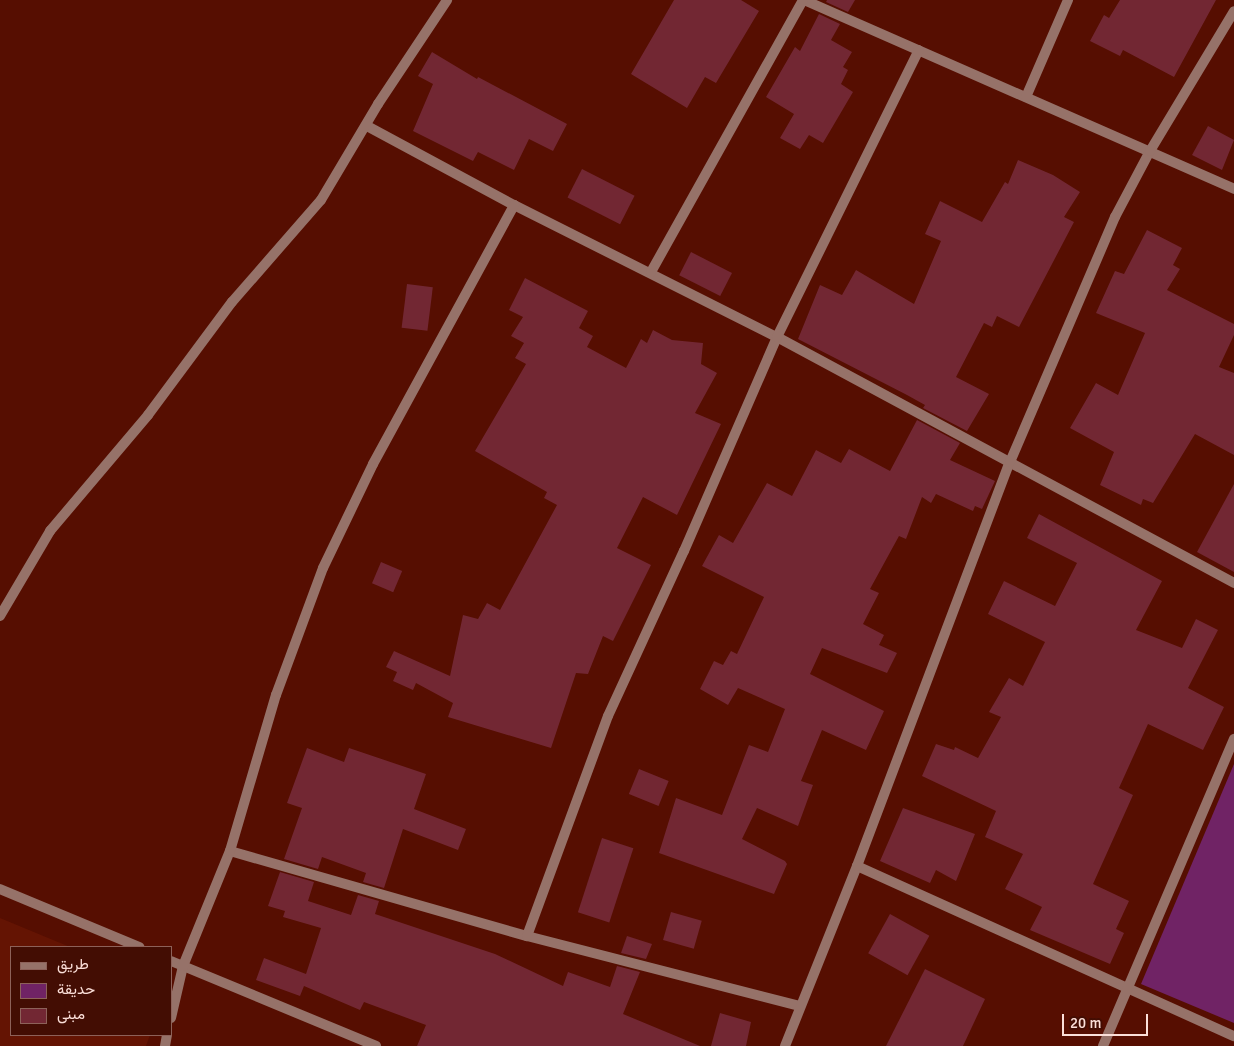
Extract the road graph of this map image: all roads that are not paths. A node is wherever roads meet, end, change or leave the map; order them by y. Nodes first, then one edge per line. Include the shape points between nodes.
1 (447, 0) edge
2 (803, 0) edge
3 (1068, 0) edge
4 (1234, 11) edge
5 (918, 50) junction
6 (1026, 97) junction
7 (367, 126) junction
8 (1150, 151) junction
9 (1234, 189) edge
10 (514, 205) junction
11 (651, 272) junction
12 (777, 337) junction
13 (1010, 462) junction
14 (1234, 583) edge
15 (0, 616) edge
16 (1234, 739) edge
17 (230, 851) junction
18 (858, 866) junction
19 (0, 889) edge
20 (527, 936) junction
21 (137, 946) edge
22 (172, 961) edge
23 (183, 966) junction
24 (1128, 990) junction
25 (800, 1006) junction
26 (172, 1014) edge
27 (1234, 1036) edge
28 (376, 1046) edge
29 (785, 1046) edge
30 (1103, 1046) edge

1 - 7 street via 378,104
2 - 5 street
2 - 11 street
3 - 6 street
4 - 8 street
5 - 6 street
5 - 12 street
6 - 8 street
7 - 10 street
7 - 15 street via 322,200 232,302 148,415 50,531
8 - 9 street
8 - 13 street via 1115,217
10 - 11 street
10 - 17 street via 370,470 323,568 276,695
11 - 12 street
12 - 13 street
12 - 20 street via 608,716
13 - 14 street
13 - 18 street
16 - 24 street
17 - 20 street
17 - 23 street
18 - 24 street
18 - 25 street
19 - 21 street
20 - 25 street
22 - 23 street
23 - 26 street
23 - 28 street
24 - 27 street
24 - 30 street
25 - 29 street

